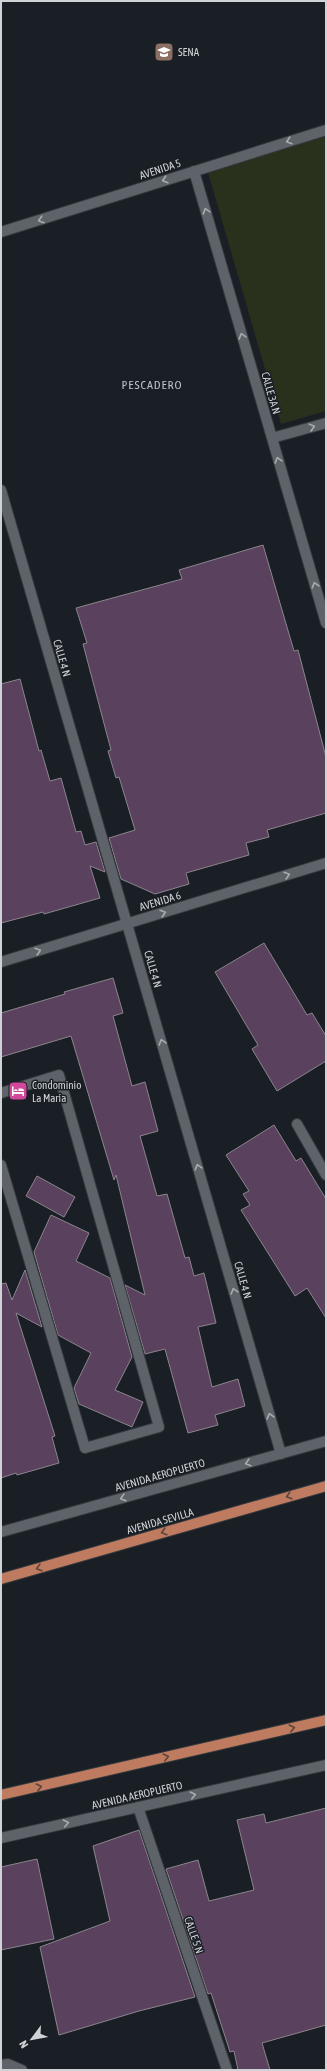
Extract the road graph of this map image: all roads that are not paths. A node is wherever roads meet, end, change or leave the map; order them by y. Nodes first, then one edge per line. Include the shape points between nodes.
1 (326, 130) edge
2 (194, 171) junction
3 (1, 232) edge
4 (326, 424) edge
5 (272, 438) junction
6 (1, 490) edge
7 (326, 622) edge
8 (326, 863) edge
9 (128, 923) junction
10 (1, 962) edge
11 (1, 1093) edge
12 (297, 1124) dead end
13 (1, 1165) edge
14 (326, 1175) edge
15 (326, 1441) edge
16 (281, 1454) junction
17 (326, 1486) edge
18 (1, 1532) edge
19 (1, 1579) edge
20 (326, 1720) edge
21 (326, 1765) edge
22 (1, 1795) edge
23 (138, 1807) junction
24 (1, 1838) edge
25 (1, 2065) edge
26 (22, 2070) edge
27 (227, 2070) edge

1 -> 2 street, AVENIDA 5
2 -> 3 street, AVENIDA 5
5 -> 2 street, CALLE 3A N
5 -> 4 street
7 -> 5 street, CALLE 3A N
6 - 9 street, CALLE 4 N
9 -> 8 street, AVENIDA 6
10 -> 9 street, AVENIDA 6
16 -> 9 street, CALLE 4 N
11 - 13 street via 59,1075 159,1427 85,1448
12 - 14 street
15 - 16 street, AVENIDA AEROPUERTO
16 -> 18 street, AVENIDA AEROPUERTO
17 -> 19 main road, AVENIDA SEVILLA
22 -> 20 main road
23 -> 21 street, AVENIDA AEROPUERTO
24 -> 23 street, AVENIDA AEROPUERTO
23 - 27 street, CALLE 5 N
25 - 26 street via 8,2064

